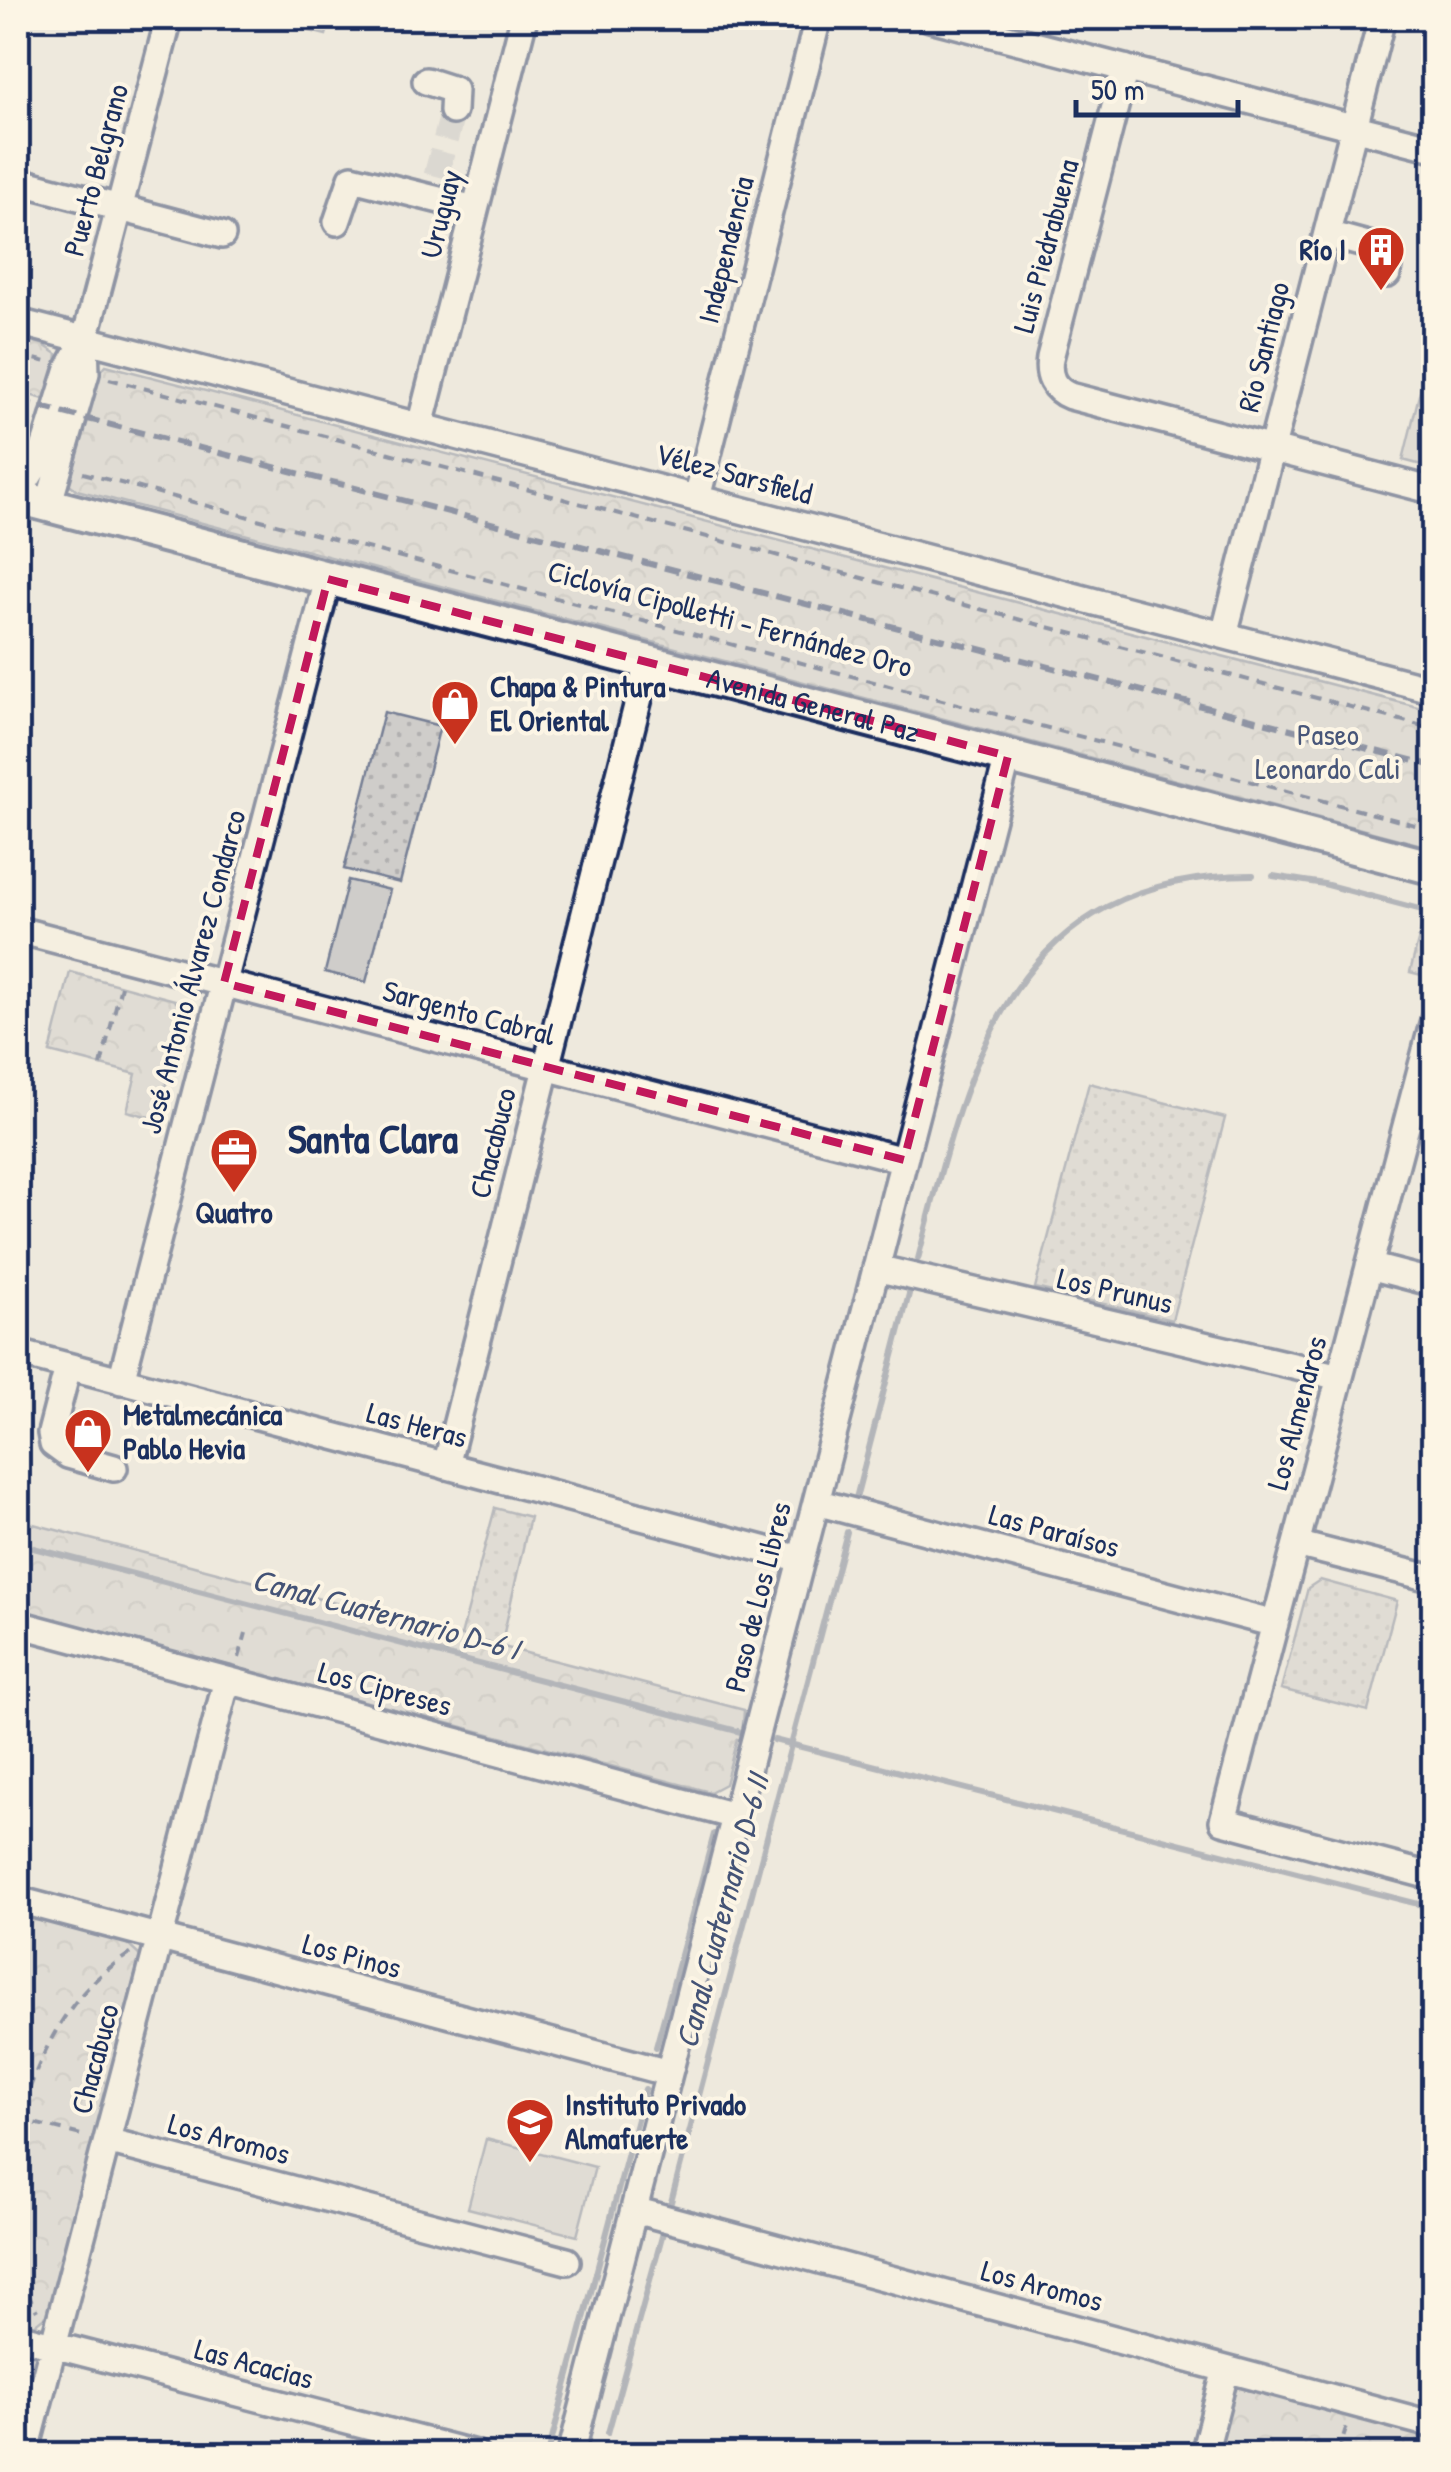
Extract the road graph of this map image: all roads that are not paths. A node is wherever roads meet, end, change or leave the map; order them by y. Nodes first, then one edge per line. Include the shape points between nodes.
1 (169, 18) edge
2 (524, 18) edge
3 (818, 18) edge
4 (930, 18) edge
5 (1382, 18) edge
6 (1125, 68) junction
7 (426, 81) dead end
8 (453, 111) dead end
9 (1354, 128) junction
10 (1434, 148) edge
11 (18, 181) edge
12 (119, 207) junction
13 (475, 209) junction
14 (338, 222) dead end
15 (1327, 234) junction
16 (222, 235) dead end
17 (1388, 274) dead end
18 (18, 322) edge
19 (85, 339) junction
20 (78, 370) junction
21 (420, 426) junction
22 (1272, 449) junction
23 (1434, 491) edge
24 (696, 498) junction
25 (28, 499) edge
26 (328, 579) junction
27 (1224, 635) junction
28 (648, 662) junction
29 (1434, 690) edge
30 (1008, 756) junction
31 (1434, 868) edge
32 (18, 930) edge
33 (224, 983) junction
34 (1434, 1020) edge
35 (546, 1067) junction
36 (904, 1160) junction
37 (1369, 1266) junction
38 (876, 1268) junction
39 (1434, 1283) edge
40 (18, 1354) edge
41 (68, 1367) junction
42 (1340, 1377) junction
43 (121, 1380) junction
44 (446, 1466) junction
45 (114, 1468) dead end
46 (816, 1502) junction
47 (1296, 1544) junction
48 (801, 1559) junction
49 (1434, 1580) edge
50 (18, 1624) edge
51 (1275, 1624) junction
52 (233, 1672) junction
53 (735, 1816) junction
54 (1434, 1877) edge
55 (18, 1900) edge
56 (160, 1938) junction
57 (669, 2073) junction
58 (97, 2139) junction
59 (634, 2210) junction
60 (567, 2261) dead end
61 (23, 2326) edge
62 (54, 2345) junction
63 (1226, 2369) junction
64 (1434, 2425) edge
65 (580, 2452) edge
66 (25, 2454) edge
67 (475, 2454) edge
68 (1204, 2454) edge

1 - 12 street, Puerto Belgrano
2 - 13 street, Uruguay
3 - 24 street, Independencia
4 - 6 street
5 - 9 street, Río Santiago
6 - 9 street
6 - 22 street, Luis Piedrabuena via 1050,358 1052,382 1070,396
7 - 8 street via 454,90
9 - 10 street
9 - 15 street, Río Santiago
11 - 12 street
12 - 16 street
12 - 19 street, Puerto Belgrano
13 - 14 street via 434,187 352,178
13 - 21 street, Uruguay
15 - 17 street via 1390,251
15 - 22 street, Río Santiago
18 - 19 street, Vélez Sarsfield
19 - 20 street, Puerto Belgrano
19 - 21 street, Vélez Sarsfield
20 - 25 street
20 - 25 street via 60,463
21 - 24 street, Vélez Sarsfield
22 - 23 street
22 - 27 street, Río Santiago
24 - 27 street, Vélez Sarsfield
25 - 26 main road, Avenida General Paz
26 - 28 main road, Avenida General Paz
26 - 33 street, José Antonio Álvarez Condarco
27 - 29 street, Vélez Sarsfield
28 - 30 main road, Avenida General Paz
28 - 35 street, Chacabuco
30 - 31 main road, Avenida General Paz
30 - 36 street, Paso de Los Libres
32 - 33 street, Sargento Cabral
33 - 35 street, Sargento Cabral
33 - 43 street, José Antonio Álvarez Condarco
34 - 37 street, Los Almendros
35 - 36 street, Sargento Cabral
35 - 44 street, Chacabuco
36 - 38 street, Paso de Los Libres
37 - 39 street
37 - 42 street, Los Almendros
38 - 42 street, Los Prunus
38 - 46 street, Paso de Los Libres
40 - 41 street, Las Heras
41 - 43 street, Las Heras
41 - 45 street via 53,1444
42 - 47 street, Los Almendros
43 - 44 street, Las Heras
44 - 48 street, Las Heras
46 - 48 street, Paso de Los Libres
46 - 51 street, Las Paraísos
47 - 49 street
47 - 51 street, Los Almendros
48 - 53 street, Paso de Los Libres
50 - 52 street, Los Cipreses
51 - 54 street, Los Almendros via 1223,1822
52 - 53 street, Los Cipreses
52 - 56 street, Chacabuco
53 - 57 street, Paso de Los Libres
55 - 56 street, Los Pinos
56 - 57 street, Los Pinos
56 - 58 street, Chacabuco
57 - 59 street, Paso de Los Libres
58 - 60 street, Los Aromos
58 - 62 street, Chacabuco
59 - 63 street, Los Aromos
59 - 65 street, Paso de Los Libres
61 - 62 street, Las Acacias
62 - 66 street, Chacabuco
62 - 67 street, Las Acacias
63 - 64 street, Los Aromos
63 - 68 street

